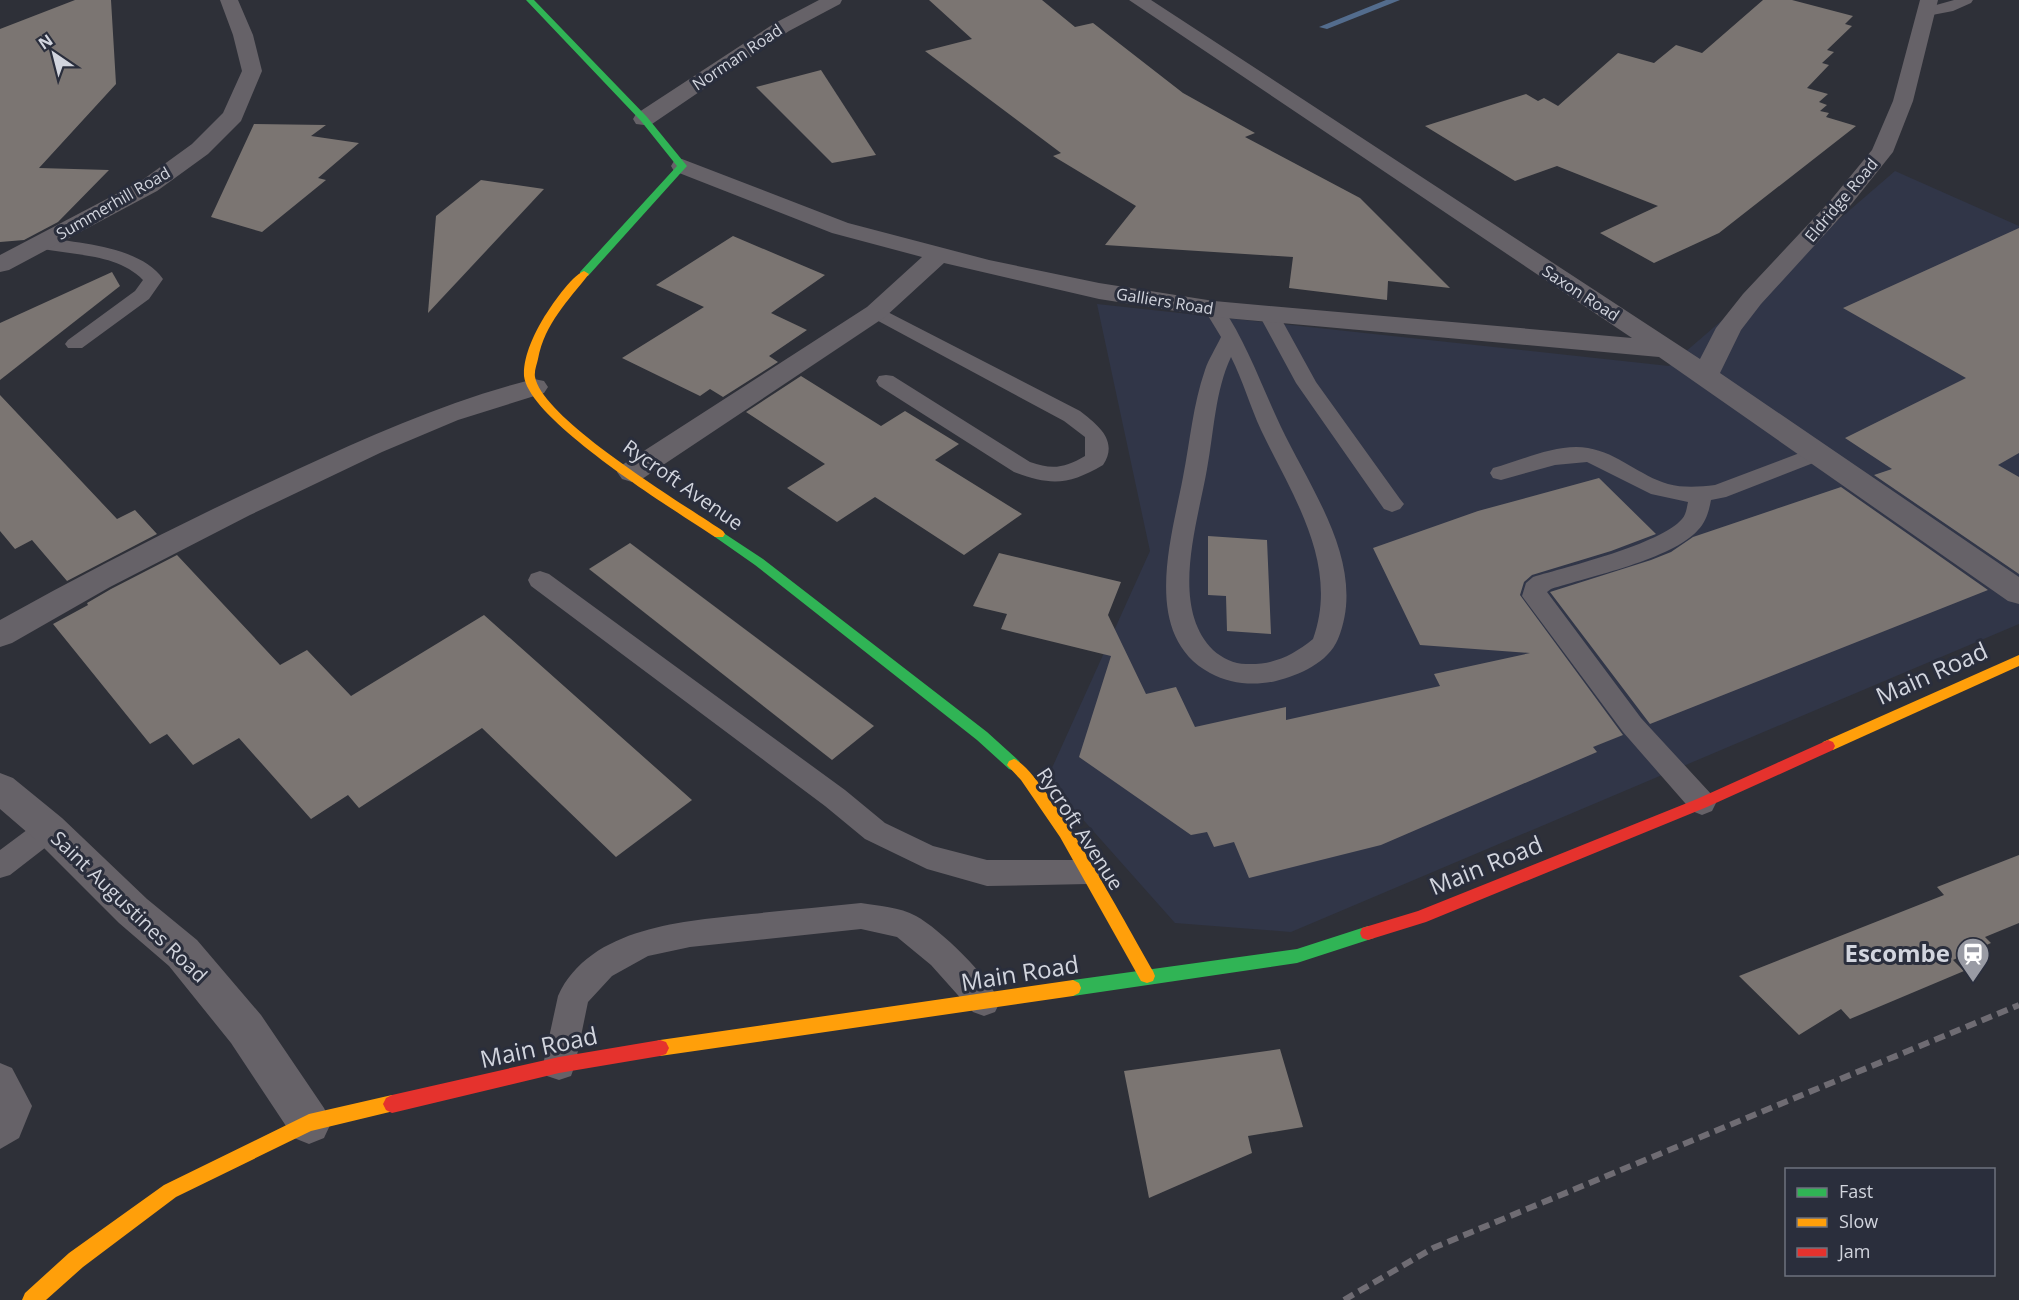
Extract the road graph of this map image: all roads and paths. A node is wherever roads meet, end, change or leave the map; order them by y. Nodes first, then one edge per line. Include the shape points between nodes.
1 (229, 0) edge
2 (530, 0) edge
3 (833, 0) edge
4 (1138, 0) edge
5 (1966, 0) edge
6 (1928, 6) edge
7 (644, 119) junction
8 (682, 166) junction
9 (41, 243) junction
10 (940, 254) junction
11 (0, 265) edge
12 (1214, 309) junction
13 (876, 312) junction
14 (1268, 313) junction
15 (1231, 337) junction
16 (75, 344) dead end
17 (1666, 349) junction
18 (1705, 375) junction
19 (886, 381) dead end
20 (534, 387) junction
21 (1818, 453) junction
22 (632, 472) junction
23 (1501, 473) dead end
24 (1701, 495) junction
25 (1392, 504) dead end
26 (540, 580) dead end
27 (2019, 592) edge
28 (0, 635) edge
29 (2019, 660) edge
30 (0, 788) edge
31 (1702, 803) junction
32 (50, 829) junction
33 (0, 866) edge
34 (1088, 872) junction
35 (1147, 976) junction
36 (984, 1002) junction
37 (560, 1065) junction
38 (0, 1079) edge
39 (309, 1123) junction
40 (0, 1132) edge
41 (32, 1300) edge

1 - 9 street, Summerhill Road via 252,71 233,116 201,149 149,186
2 - 7 street
3 - 7 street, Norman Road via 782,27
4 - 17 street, Saxon Road
5 - 6 lane via 1948,8
6 - 18 street, Eldridge Road via 1903,101 1882,152 1752,299 1729,328
7 - 8 street
8 - 10 street, Galliers Road via 840,228
8 - 20 street via 554,307 537,339 530,371
9 - 11 street, Summerhill Road
9 - 16 lane via 109,255 147,270 153,279 142,294
10 - 12 street, Galliers Road via 1099,291
10 - 13 street
12 - 14 street, Galliers Road
12 - 15 lane
13 - 19 lane via 1072,416 1094,433 1099,446 1095,460 1060,477 1022,467
13 - 22 street
14 - 17 street, Galliers Road
14 - 25 lane via 1306,383
15 - 15 lane via 1317,523 1334,587 1323,644 1295,664 1239,675 1214,665 1197,649 1181,621 1178,580 1215,369
17 - 18 street, Saxon Road
18 - 21 street, Saxon Road
20 - 22 street, Rycroft Avenue via 543,404 578,436
20 - 28 street via 448,414 372,446 99,579
21 - 24 lane
21 - 27 street, Saxon Road
22 - 34 street, Rycroft Avenue via 759,562 982,736 1026,776
23 - 24 lane via 1568,455 1588,455 1659,490
24 - 31 lane via 1689,527 1667,542 1542,583 1534,596 1632,725
26 - 34 lane via 875,831 927,857 987,873
29 - 31 street, Main Road
30 - 32 street, Saint Augustines Road
31 - 35 street, Main Road via 1420,917 1308,953
32 - 33 lane
32 - 39 street, Saint Augustines Road via 133,911 183,953 246,1029
34 - 35 street, Rycroft Avenue
35 - 36 street, Main Road
36 - 37 street, Main Road
36 - 37 lane via 942,955 905,925 861,916 690,934 642,944 601,966 574,996
37 - 39 street, Main Road
38 - 40 lane via 15,1106 7,1126
39 - 41 street, Main Road via 170,1191 76,1260

